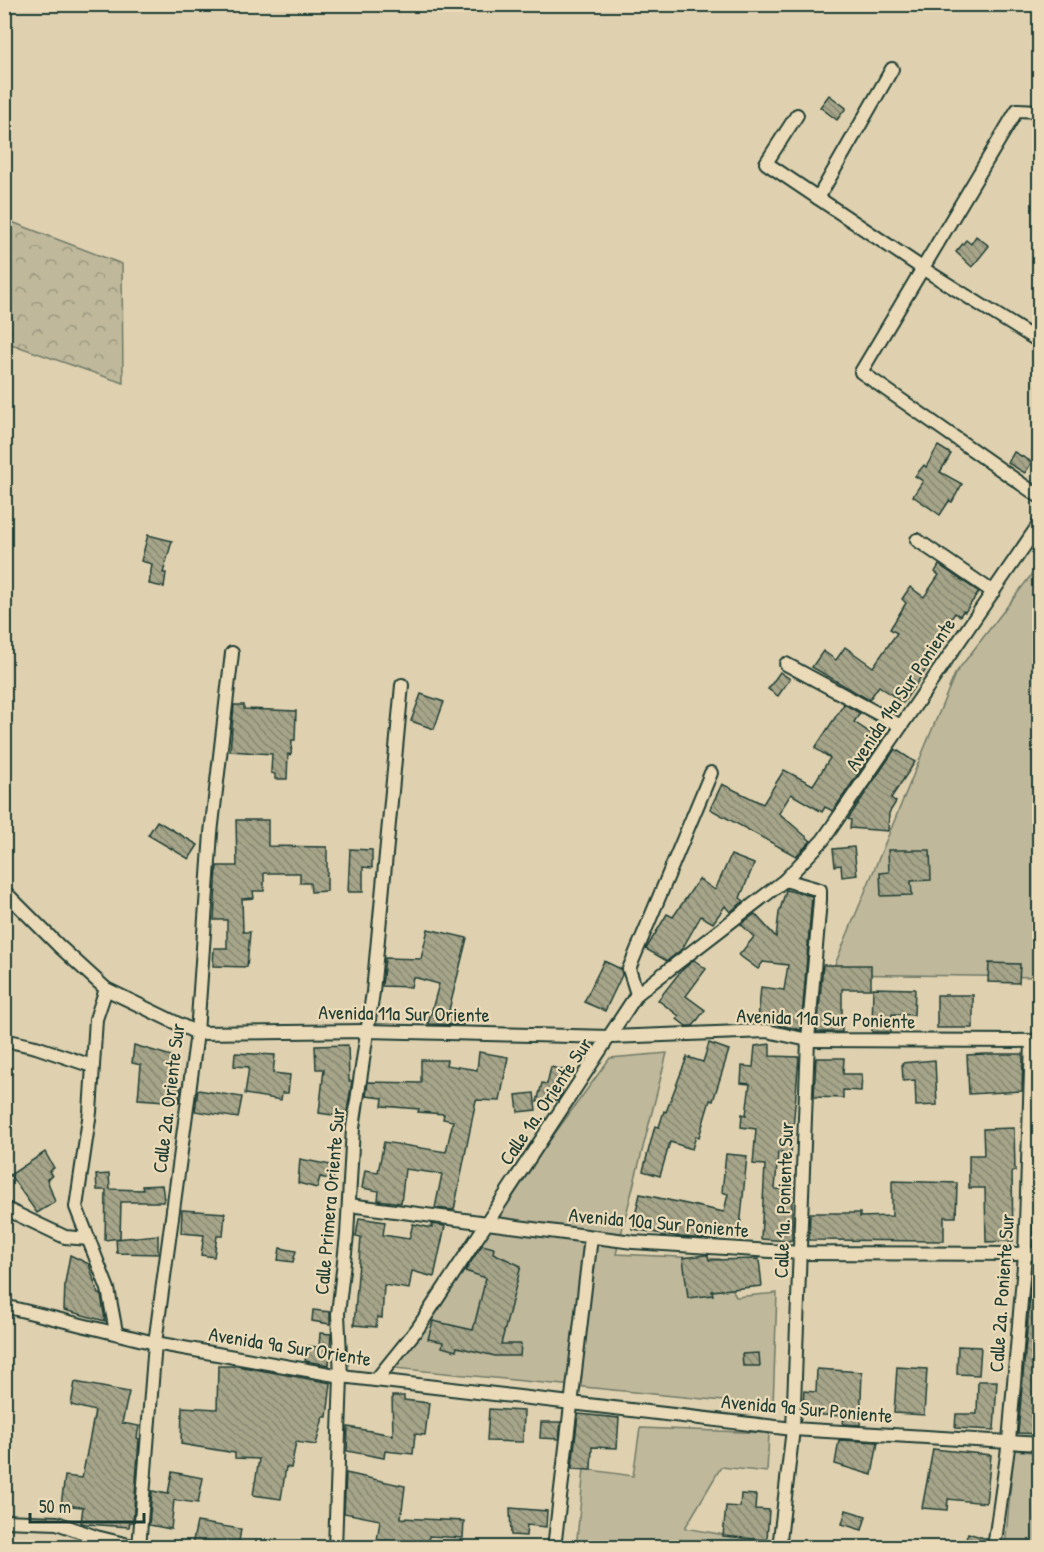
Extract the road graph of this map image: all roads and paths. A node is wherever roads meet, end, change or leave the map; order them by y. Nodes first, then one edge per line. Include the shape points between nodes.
1 (892, 69) dead end
2 (1040, 111) edge
3 (796, 115) dead end
4 (818, 198) junction
5 (922, 268) junction
6 (1040, 342) edge
7 (1040, 497) edge
8 (1040, 524) edge
9 (916, 540) dead end
10 (993, 592) junction
11 (232, 653) dead end
12 (786, 664) dead end
13 (402, 686) dead end
14 (901, 726) junction
15 (711, 772) dead end
16 (784, 880) junction
17 (4, 891) edge
18 (106, 989) junction
19 (637, 994) junction
20 (367, 1031) junction
21 (197, 1033) junction
22 (611, 1037) junction
23 (4, 1040) edge
24 (808, 1040) junction
25 (1036, 1041) edge
26 (92, 1066) junction
27 (349, 1205) junction
28 (4, 1208) edge
29 (486, 1224) junction
30 (591, 1237) junction
31 (88, 1239) junction
32 (801, 1253) junction
33 (1025, 1254) junction
34 (1040, 1254) edge
35 (4, 1306) edge
36 (116, 1332) junction
37 (155, 1343) junction
38 (341, 1376) junction
39 (376, 1380) junction
40 (573, 1405) junction
41 (793, 1429) junction
42 (1009, 1441) junction
43 (1040, 1444) edge
44 (4, 1521) edge
45 (140, 1547) edge
46 (335, 1548) edge
47 (554, 1548) edge
48 (779, 1548) edge
49 (994, 1548) edge

1 - 4 street
2 - 5 street via 1017,110
3 - 4 street via 766,163
4 - 5 street
5 - 6 street
5 - 7 street via 861,372
8 - 10 street, Avenida 14a Sur Poniente
9 - 10 street
10 - 14 street, Avenida 14a Sur Poniente
11 - 21 street, Calle 2a. Oriente Sur via 211,833
12 - 14 street
13 - 20 street, Calle Primera Oriente Sur
14 - 16 street, Avenida 14a Sur Poniente via 823,840
15 - 19 street via 629,969
16 - 19 street, Calle 1a. Oriente Sur
16 - 24 street, Calle 1a. Poniente Sur via 820,890
17 - 18 street
18 - 21 street
18 - 26 street via 96,1019
19 - 22 street, Calle 1a. Oriente Sur
20 - 21 street, Avenida 11a Sur Oriente
20 - 22 street, Avenida 11a Sur Oriente
20 - 27 street, Calle Primera Oriente Sur via 353,1128
21 - 37 street, Calle 2a. Oriente Sur
22 - 24 street, Avenida 11a Sur Poniente via 767,1031
22 - 29 street, Calle 1a. Oriente Sur
23 - 26 street
24 - 25 street, Avenida 11a Sur Poniente
24 - 32 street, Calle 1a. Poniente Sur
25 - 33 street, Calle 2a. Poniente Sur
26 - 31 street via 90,1112 76,1207
27 - 29 street, Avenida 10a Sur Poniente
27 - 38 street, Calle Primera Oriente Sur via 338,1314
28 - 31 street via 64,1237
29 - 30 street, Avenida 10a Sur Poniente
29 - 39 street, Calle 1a. Oriente Sur via 418,1328
30 - 32 street, Avenida 10a Sur Poniente
30 - 40 street
31 - 36 street via 108,1289
32 - 33 street, Avenida 10a Sur Poniente
32 - 41 street, Calle 1a. Poniente Sur
33 - 34 street, Avenida 10a Sur Poniente
33 - 42 street, Calle 2a. Poniente Sur
35 - 36 street, Avenida 9a Sur Oriente
36 - 37 street, Avenida 9a Sur Oriente
37 - 38 street, Avenida 9a Sur Oriente
37 - 45 street, Calle 2a. Oriente Sur
38 - 39 street, Avenida 9a Sur Oriente
38 - 46 street
39 - 40 street, Avenida 9a Sur Oriente
40 - 41 street, Avenida 9a Sur Poniente
40 - 47 street
41 - 42 street, Avenida 9a Sur Poniente
41 - 48 street, Calle 1a. Poniente Sur
42 - 43 street, Avenida 9a Sur Poniente
42 - 49 street, Calle 2a. Poniente Sur
44 - 45 street via 57,1523

